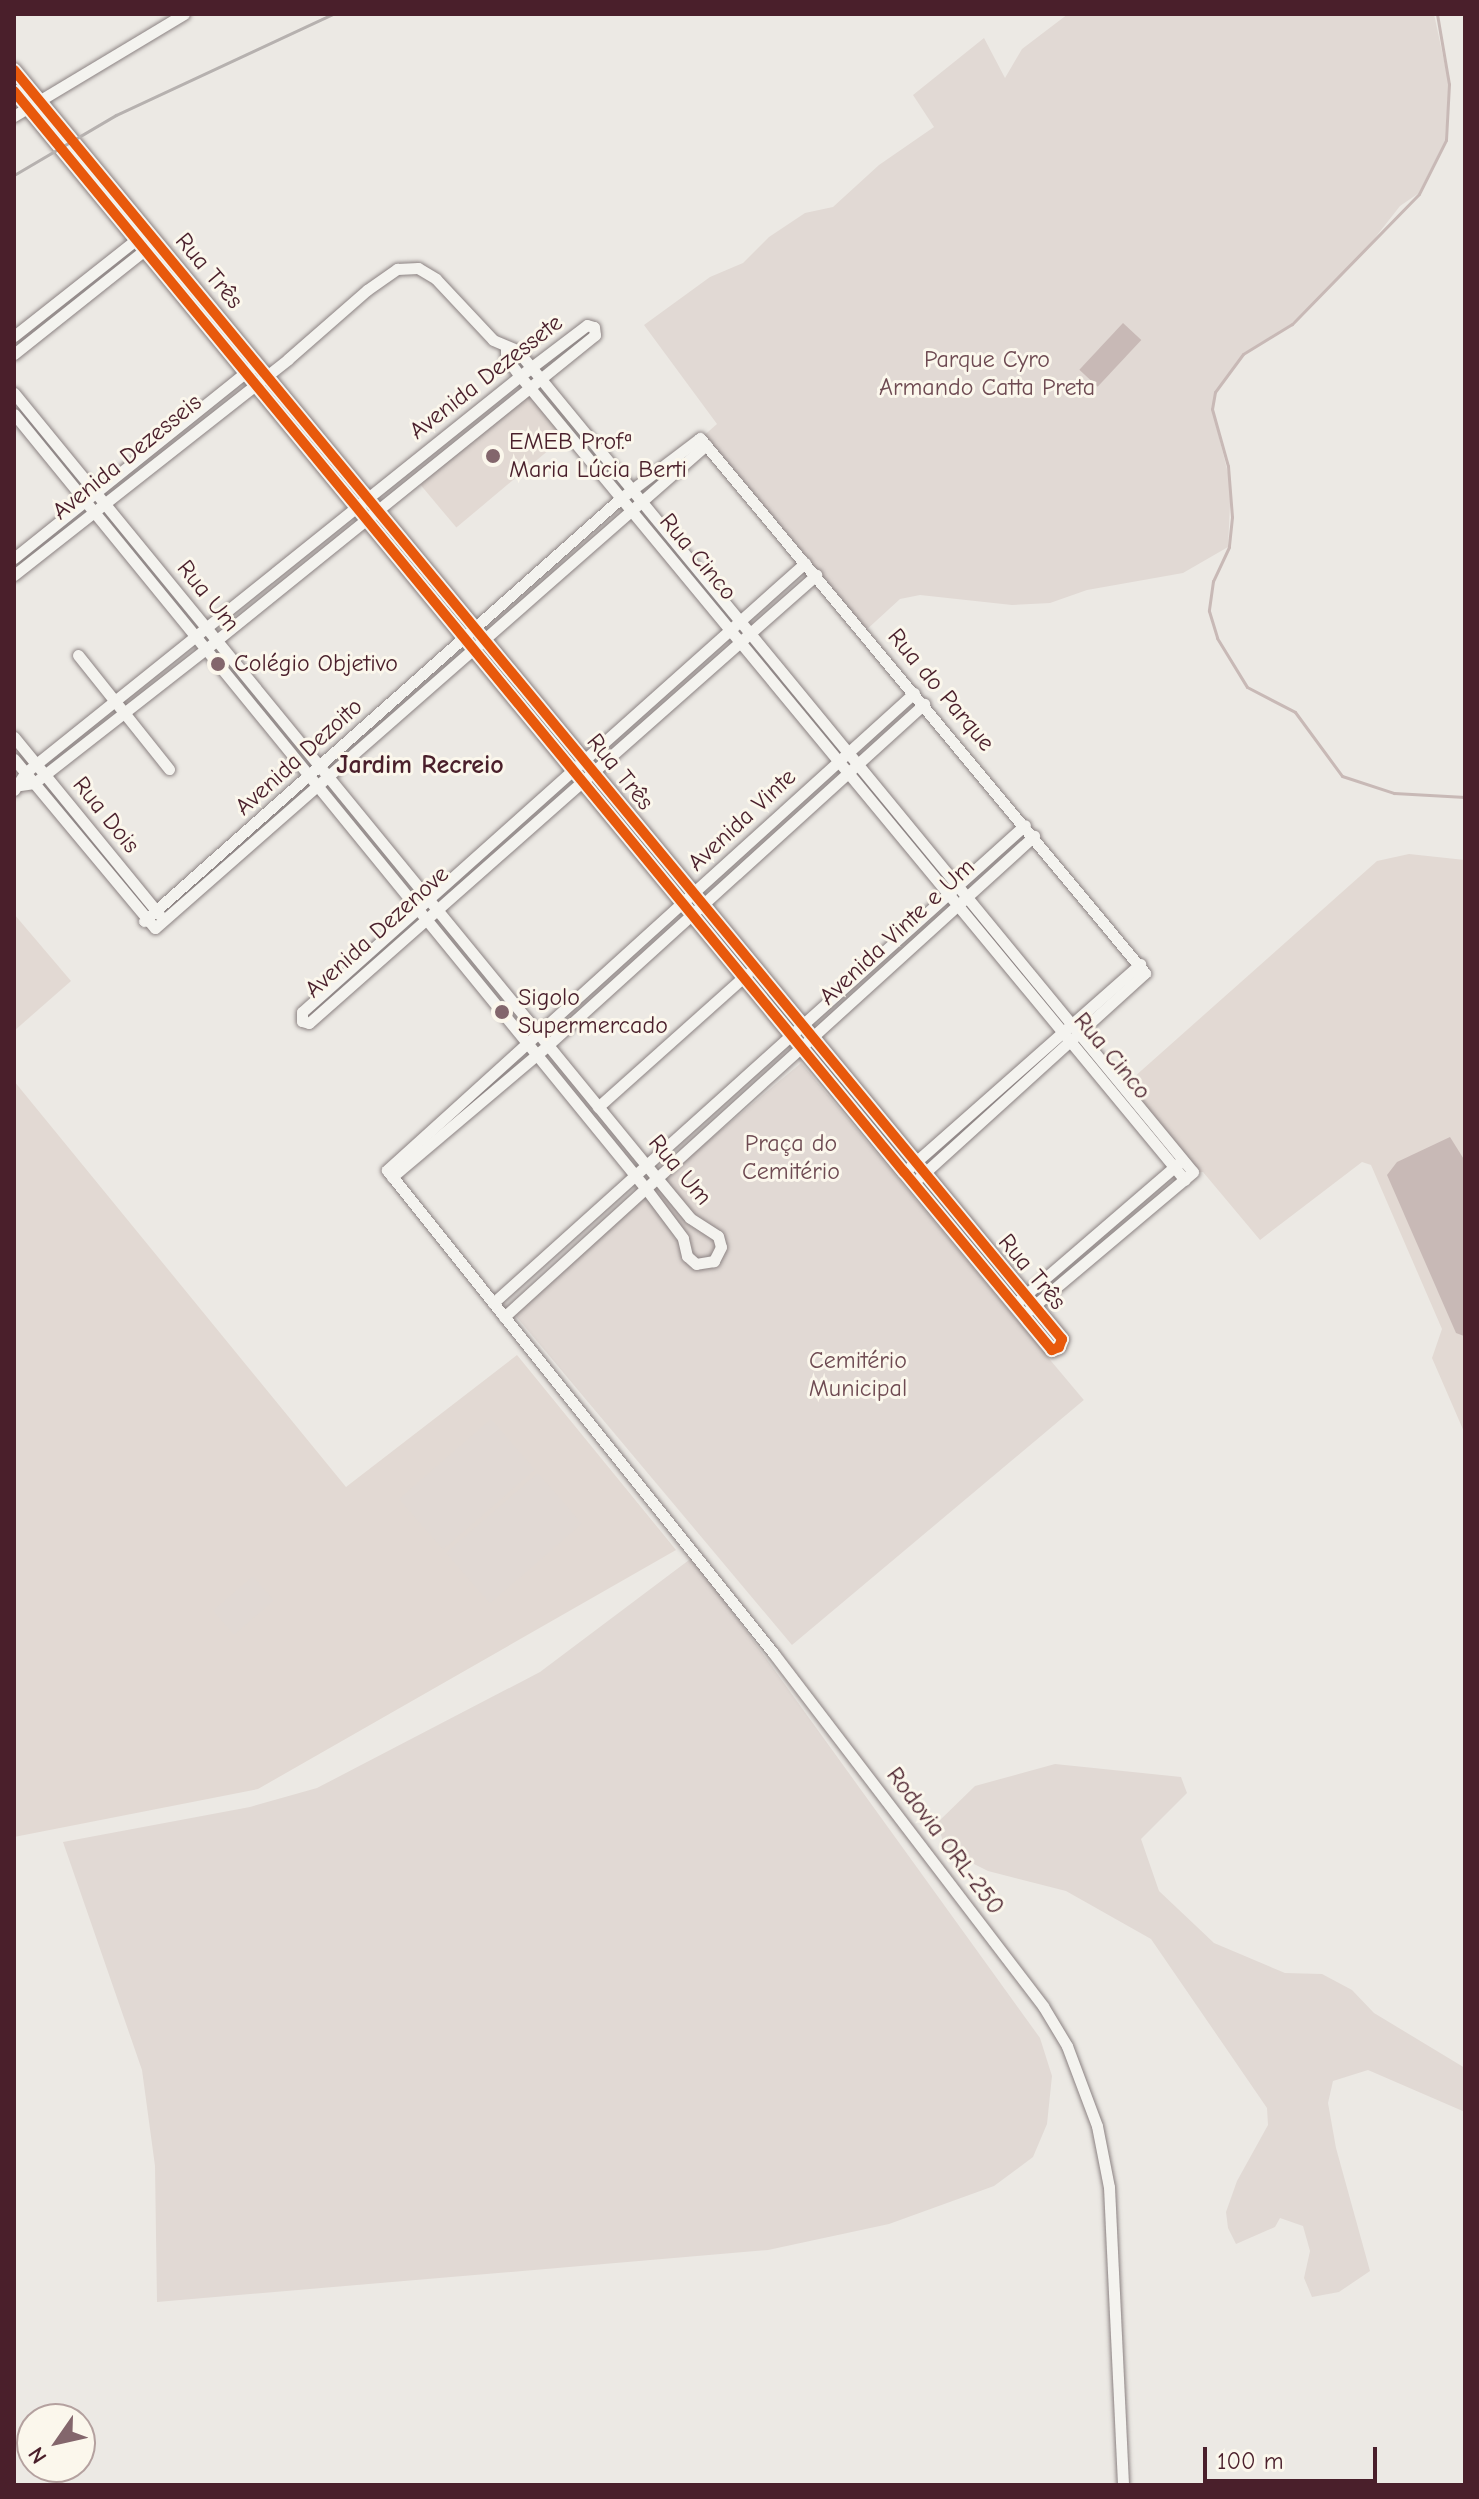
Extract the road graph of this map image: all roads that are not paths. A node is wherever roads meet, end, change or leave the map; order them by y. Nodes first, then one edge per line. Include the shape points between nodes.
1 (184, 14) edge
2 (14, 70) edge
3 (14, 91) edge
4 (33, 102) junction
5 (14, 116) edge
6 (147, 239) junction
7 (14, 336) edge
8 (506, 347) junction
9 (14, 354) edge
10 (531, 367) junction
11 (257, 372) junction
12 (520, 376) junction
13 (541, 379) junction
14 (529, 387) junction
15 (14, 393) edge
16 (14, 414) edge
17 (703, 442) junction
18 (631, 489) junction
19 (90, 497) junction
20 (621, 498) junction
21 (640, 500) junction
22 (104, 503) junction
23 (368, 507) junction
24 (630, 508) junction
25 (94, 511) junction
26 (14, 558) edge
27 (805, 563) junction
28 (14, 575) edge
29 (816, 575) junction
30 (525, 584) junction
31 (534, 594) junction
32 (740, 620) junction
33 (729, 629) junction
34 (749, 630) junction
35 (202, 633) junction
36 (475, 638) junction
37 (738, 640) junction
38 (216, 641) junction
39 (206, 649) junction
40 (78, 655) dead end
41 (431, 668) junction
42 (679, 673) junction
43 (440, 679) junction
44 (688, 684) junction
45 (914, 693) junction
46 (115, 701) junction
47 (924, 704) junction
48 (124, 712) junction
49 (14, 737) edge
50 (849, 751) junction
51 (14, 759) edge
52 (838, 761) junction
53 (36, 764) junction
54 (860, 764) junction
55 (582, 768) junction
56 (169, 769) dead end
57 (25, 773) junction
58 (322, 774) junction
59 (849, 774) junction
60 (45, 775) junction
61 (308, 778) junction
62 (34, 783) junction
63 (17, 787) edge
64 (317, 789) junction
65 (1025, 825) junction
66 (1034, 836) junction
67 (960, 885) junction
68 (950, 893) junction
69 (968, 895) junction
70 (958, 904) junction
71 (694, 905) junction
72 (426, 909) junction
73 (160, 919) junction
74 (144, 921) joint
75 (1143, 968) junction
76 (749, 972) junction
77 (1074, 1024) junction
78 (795, 1028) junction
79 (1064, 1032) junction
80 (539, 1035) junction
81 (1077, 1039) junction
82 (808, 1044) junction
83 (528, 1045) junction
84 (548, 1045) junction
85 (537, 1055) junction
86 (598, 1107) junction
87 (1179, 1163) junction
88 (647, 1166) junction
89 (914, 1173) junction
90 (390, 1174) junction
91 (636, 1176) junction
92 (659, 1180) junction
93 (647, 1190) junction
94 (493, 1303) junction
95 (1024, 1305) junction
96 (504, 1317) junction
97 (1123, 2485) edge

1 - 4 street
2 - 4 street, Rua Três
3 - 4 street, Rua Três
4 - 5 street
4 - 6 street, Rua Três
6 - 7 street
6 - 9 street
6 - 11 street, Rua Três
8 - 10 street, Rua Cinco via 517,350
8 - 11 street via 493,340 436,279 418,268 397,269
8 - 12 street, Rua Cinco via 506,357
10 - 12 street, Avenida Dezessete
10 - 13 street, Rua Cinco
10 - 13 street, Avenida Dezessete via 591,324 595,335
11 - 19 street, Avenida Dezesseis
11 - 22 street, Avenida Dezesseis
11 - 23 street, Rua Três
12 - 14 street, Rua Cinco
12 - 23 street, Avenida Dezessete
13 - 14 street, Avenida Dezessete
13 - 18 street, Rua Cinco
14 - 20 street, Rua Cinco
14 - 23 street, Avenida Dezessete
15 - 19 street, Rua Um
16 - 19 street, Rua Um
17 - 18 street, Avenida Dezoito
17 - 21 street, Avenida Dezoito
17 - 27 street, Rua do Parque
18 - 20 street, Avenida Dezoito
18 - 21 street, Rua Cinco
19 - 22 street, Rua Um
19 - 25 street, Rua Um
19 - 26 street, Avenida Dezesseis
20 - 24 street, Rua Cinco
20 - 30 street, Avenida Dezoito
21 - 24 street, Avenida Dezoito
21 - 32 street, Rua Cinco
22 - 25 street, Avenida Dezesseis
22 - 35 street, Rua Um
23 - 35 street, Avenida Dezessete
23 - 36 street, Rua Três
23 - 38 street, Avenida Dezessete
24 - 31 street, Avenida Dezoito
24 - 33 street, Rua Cinco
25 - 28 street, Avenida Dezesseis
25 - 35 street, Rua Um
27 - 29 street, Rua do Parque
27 - 32 street, Avenida Dezenove
29 - 34 street, Avenida Dezenove
29 - 45 street, Rua do Parque
30 - 31 street
30 - 36 street, Avenida Dezoito
31 - 36 street, Avenida Dezoito
32 - 33 street, Avenida Dezenove
32 - 34 street, Rua Cinco
33 - 37 street, Rua Cinco
33 - 42 street, Avenida Dezenove
34 - 37 street, Avenida Dezenove
34 - 50 street, Rua Cinco
35 - 38 street, Rua Um
35 - 39 street, Rua Um
35 - 46 street, Avenida Dezessete
36 - 41 street, Avenida Dezoito
36 - 43 street, Avenida Dezoito
36 - 55 street, Rua Três
37 - 44 street, Avenida Dezenove
37 - 52 street, Rua Cinco
38 - 39 street, Avenida Dezessete
38 - 58 street, Rua Um
39 - 48 street, Avenida Dezessete
39 - 61 street, Rua Um
40 - 46 street
41 - 43 street
41 - 58 street, Avenida Dezoito
42 - 44 street
42 - 55 street, Avenida Dezenove
43 - 58 street, Avenida Dezoito
44 - 55 street, Avenida Dezenove
45 - 47 street, Rua do Parque
45 - 50 street, Avenida Vinte
46 - 48 street
46 - 53 street, Avenida Dezessete
47 - 54 street, Avenida Vinte
47 - 65 street, Rua do Parque
48 - 56 street
48 - 60 street, Avenida Dezessete
49 - 53 street, Rua Dois
50 - 52 street, Avenida Vinte
50 - 54 street, Rua Cinco
51 - 57 street, Rua Dois
52 - 59 street, Rua Cinco
52 - 71 street, Avenida Vinte
53 - 57 street, Avenida Dezessete
53 - 60 street, Rua Dois
54 - 59 street, Avenida Vinte
54 - 67 street, Rua Cinco
55 - 71 street, Rua Três
55 - 72 street, Avenida Dezenove
57 - 62 street, Rua Dois
57 - 63 street, Avenida Dezessete
58 - 61 street, Avenida Dezoito
58 - 64 street, Avenida Dezoito
58 - 72 street, Rua Um
59 - 68 street, Rua Cinco
59 - 71 street, Avenida Vinte
60 - 62 street, Avenida Dezessete
60 - 73 street, Rua Dois
61 - 64 street, Rua Um
61 - 73 street, Avenida Dezoito
62 - 63 street, Avenida Dezessete
62 - 74 street, Rua Dois
64 - 72 street, Rua Um
64 - 73 street, Avenida Dezoito
65 - 66 street, Rua do Parque
65 - 67 street, Avenida Vinte e Um
66 - 69 street, Avenida Vinte e Um
66 - 75 street, Rua do Parque
67 - 68 street, Avenida Vinte e Um
67 - 69 street, Rua Cinco
68 - 70 street, Rua Cinco
68 - 78 street, Avenida Vinte e Um
69 - 70 street, Avenida Vinte e Um
69 - 77 street, Rua Cinco
70 - 79 street, Rua Cinco
70 - 82 street, Avenida Vinte e Um
71 - 76 street, Rua Três
71 - 80 street, Avenida Vinte
71 - 84 street, Avenida Vinte
72 - 72 street, Avenida Dezenove via 302,1012 302,1021 309,1023
72 - 80 street, Rua Um
72 - 83 street, Rua Um
73 - 74 street, Avenida Dezoito
75 - 77 street
75 - 81 street
76 - 78 street, Rua Três
76 - 86 street
77 - 79 street
77 - 81 street, Rua Cinco
78 - 82 street, Rua Três
78 - 88 street, Avenida Vinte e Um
79 - 81 street, Rua Cinco
79 - 89 street
80 - 83 street, Avenida Vinte
80 - 84 street, Rua Um
81 - 87 street, Rua Cinco
81 - 89 street
82 - 89 street, Rua Três
82 - 92 street, Avenida Vinte e Um
83 - 85 street, Rua Um
83 - 90 street, Avenida Vinte
84 - 85 street, Avenida Vinte
84 - 86 street, Rua Um
85 - 90 street, Avenida Vinte
85 - 91 street, Rua Um
86 - 88 street, Rua Um
87 - 95 street
87 - 95 street, Rua Cinco via 1189,1176
88 - 91 street, Avenida Vinte e Um
88 - 92 street, Rua Um
89 - 95 street, Rua Três
90 - 94 street
91 - 93 street, Rua Um
91 - 94 street, Avenida Vinte e Um
92 - 93 street, Avenida Vinte e Um
92 - 93 street, Rua Um via 690,1218 718,1236 721,1247 714,1261 705,1265 691,1260 683,1238
93 - 96 street, Avenida Vinte e Um
94 - 96 street
96 - 97 street, Rodovia ORL-250 via 774,1654 1043,2006 1067,2046 1097,2126 1109,2187

